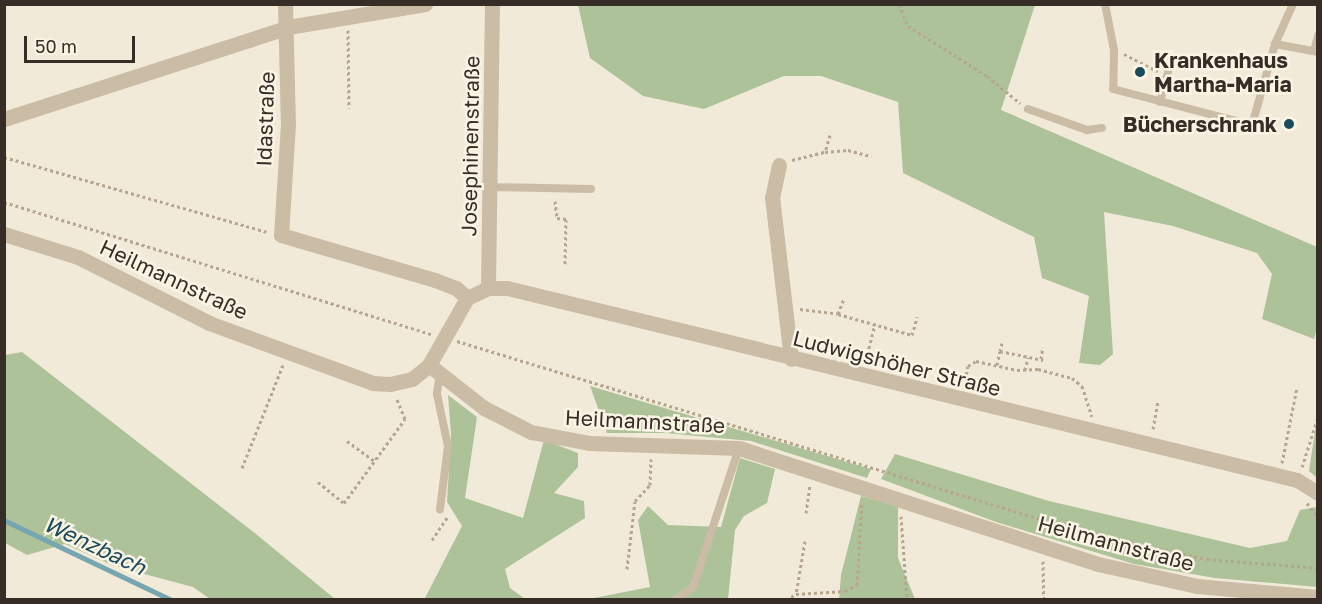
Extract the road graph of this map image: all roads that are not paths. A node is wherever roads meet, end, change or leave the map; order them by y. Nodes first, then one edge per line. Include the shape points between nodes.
1 (285, 4) edge
2 (425, 4) edge
3 (492, 4) edge
4 (1105, 4) edge
5 (1293, 4) edge
6 (393, 7) edge
7 (288, 27) junction
8 (1317, 36) edge
9 (1275, 44) junction
10 (1316, 52) edge
11 (1170, 65) dead end
12 (1160, 102) junction
13 (1028, 109) road end
14 (4, 119) edge
15 (1102, 128) dead end
16 (779, 165) road end
17 (490, 187) junction
18 (591, 189) dead end
19 (4, 234) edge
20 (488, 288) junction
21 (466, 298) junction
22 (791, 359) junction
23 (435, 369) junction
24 (739, 448) junction
25 (1317, 493) edge
26 (440, 509) dead end
27 (1317, 597) edge
28 (675, 600) edge

1 - 7 street, Idastraße
2 - 6 street
3 - 17 street, Josephinenstraße
4 - 12 lane via 1114,50 1113,89
5 - 9 lane
6 - 7 street
7 - 14 street
7 - 21 street, Idastraße via 288,124 280,236 435,280 456,288
8 - 10 lane
9 - 10 lane
9 - 12 lane via 1252,125
11 - 12 lane
13 - 15 lane via 1087,130
16 - 22 street via 772,197
17 - 18 lane
17 - 20 street, Josephinenstraße
19 - 23 street, Heilmannstraße via 78,257 209,323 354,378 390,384
20 - 21 street, Ludwigshöher Straße
20 - 22 street, Ludwigshöher Straße via 507,288
21 - 23 street
22 - 25 street, Ludwigshöher Straße via 1297,480
23 - 24 street, Heilmannstraße via 484,408 531,432 589,443
23 - 26 lane via 448,446
24 - 27 street, Heilmannstraße via 1098,564 1197,586
24 - 28 lane via 693,587

